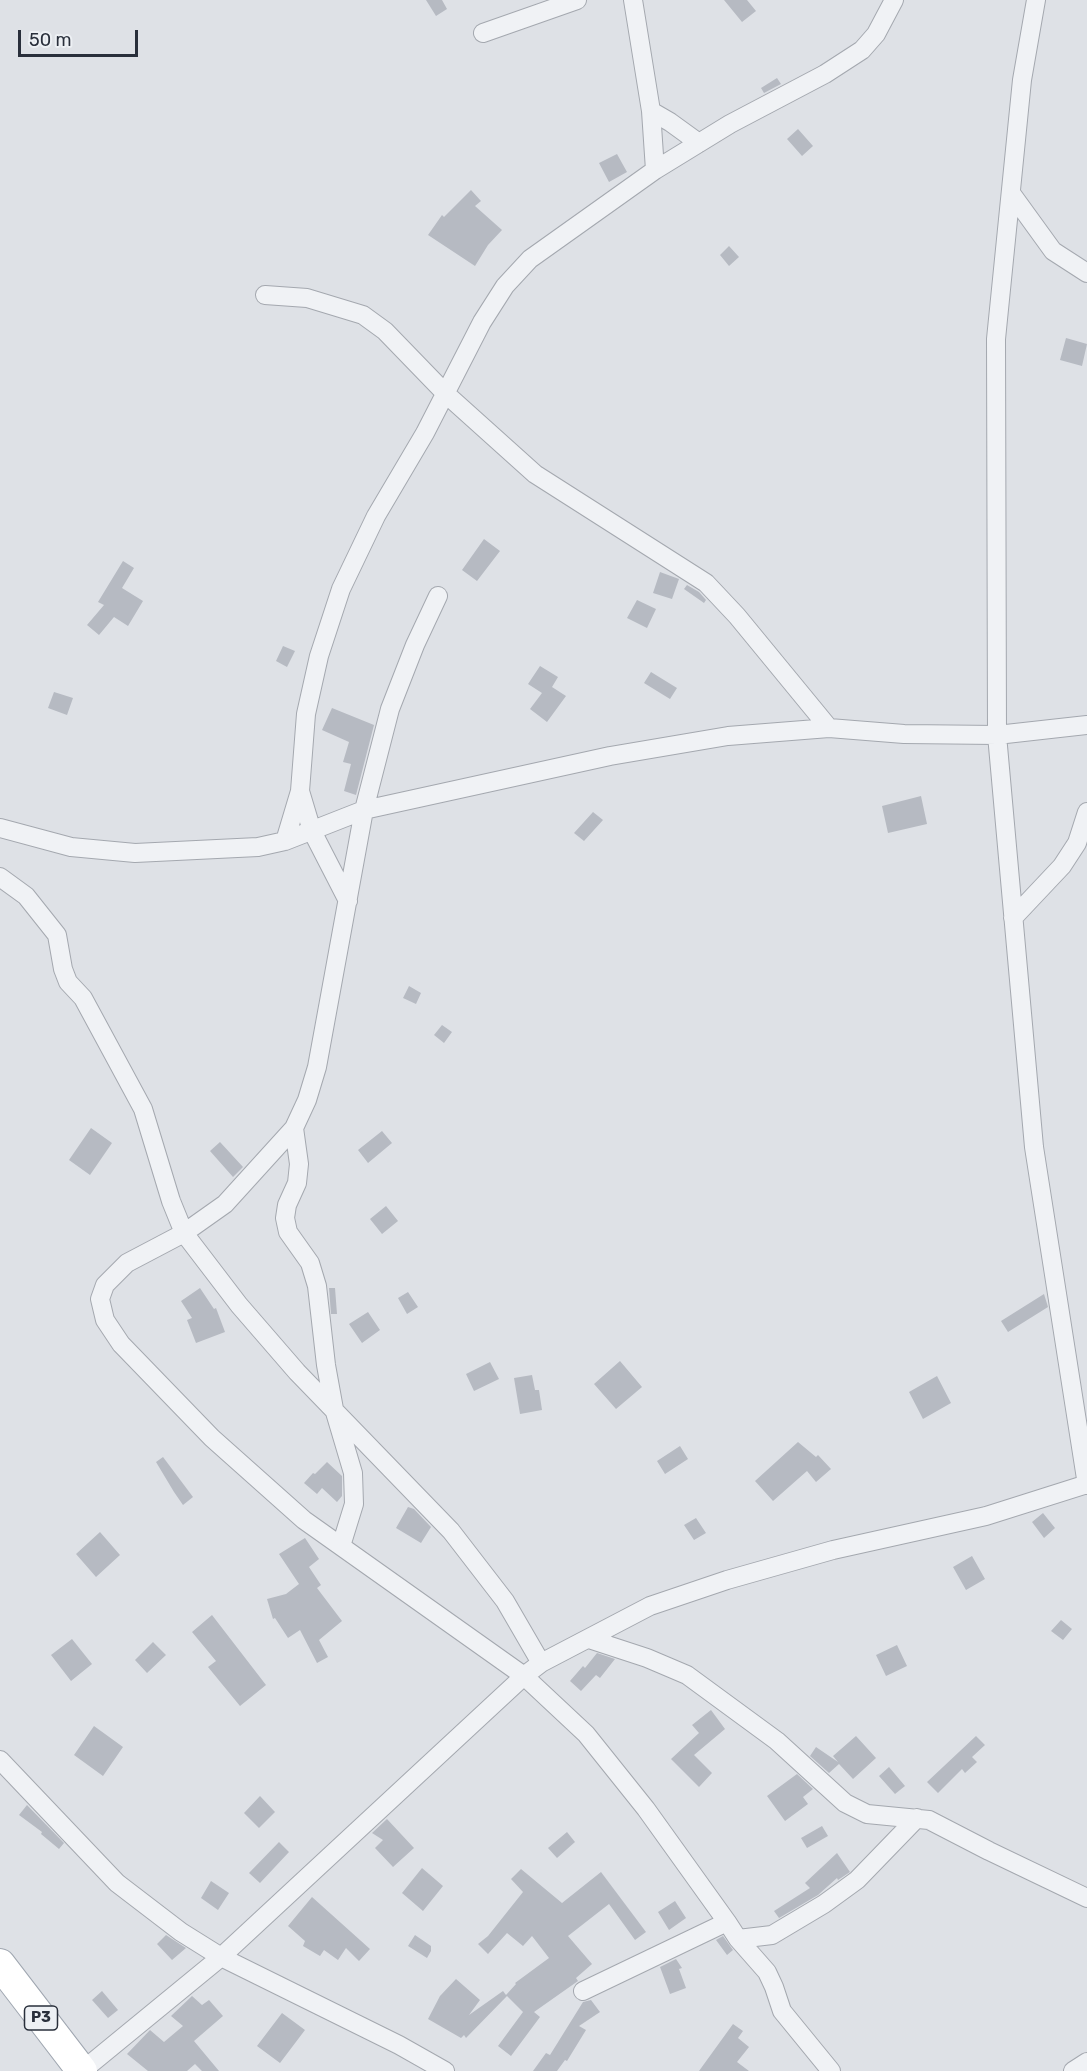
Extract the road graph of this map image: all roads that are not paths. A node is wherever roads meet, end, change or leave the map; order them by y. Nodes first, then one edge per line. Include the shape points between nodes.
1 (577, 0) edge
2 (633, 0) edge
3 (894, 0) edge
4 (1036, 0) edge
5 (483, 33) dead end
6 (651, 111) junction
7 (699, 143) junction
8 (655, 170) junction
9 (1011, 193) junction
10 (1087, 273) edge
11 (265, 295) dead end
12 (446, 394) junction
13 (438, 596) dead end
14 (1087, 726) edge
15 (829, 728) junction
16 (997, 735) junction
17 (300, 791) junction
18 (364, 810) junction
19 (1087, 812) edge
20 (0, 828) edge
21 (312, 831) junction
22 (285, 841) junction
23 (0, 877) edge
24 (348, 902) junction
25 (1014, 918) junction
26 (294, 1128) junction
27 (184, 1233) junction
28 (334, 1409) junction
29 (1087, 1484) edge
30 (341, 1546) junction
31 (589, 1639) junction
32 (541, 1663) junction
33 (524, 1676) junction
34 (0, 1760) edge
35 (917, 1818) junction
36 (1087, 1898) edge
37 (727, 1922) junction
38 (738, 1939) junction
39 (221, 1957) junction
40 (0, 1964) edge
41 (583, 1991) dead end
42 (1087, 2062) edge
43 (437, 2069) edge
44 (82, 2071) edge
45 (831, 2071) edge
46 (1073, 2071) edge

1 - 5 street
2 - 6 street
3 - 7 street via 876,34 862,50
4 - 9 street via 1022,80
6 - 7 street
6 - 8 street
7 - 8 street
8 - 12 street via 530,259 505,286 482,322
9 - 10 street via 1053,251
9 - 16 street via 996,339
11 - 12 street via 307,298 363,315 385,331
12 - 15 street via 535,474 706,583
12 - 17 street via 376,516 341,590 319,656 306,714
13 - 18 street via 390,709
14 - 16 street
15 - 16 street
15 - 18 street via 728,736 620,754
16 - 25 street
17 - 21 street
17 - 22 street
18 - 21 street
18 - 24 street
19 - 25 street via 1077,843 1062,866
20 - 22 street via 71,847 135,853 258,847
21 - 22 street
21 - 24 street
23 - 27 street via 26,896 57,935 68,982 83,998 143,1109
24 - 26 street via 317,1067
25 - 29 street via 1034,1147
26 - 27 street via 225,1204
26 - 28 street via 299,1164 285,1218 288,1232 310,1263 317,1286
27 - 28 street via 246,1313
27 - 30 street via 128,1263 105,1285 100,1299 105,1320 121,1344 212,1438 304,1520
28 - 30 street via 353,1473 354,1504
28 - 32 street via 451,1531 505,1601
29 - 31 street via 986,1516 833,1550 727,1580 650,1606
30 - 33 street
31 - 32 street
31 - 35 street via 687,1675 777,1741 845,1803 867,1814
32 - 33 street
33 - 37 street via 586,1734
33 - 39 street
34 - 39 street via 117,1883
35 - 36 street via 942,1825
35 - 38 street via 857,1880 824,1904 772,1935
37 - 38 street
37 - 41 street
38 - 45 street via 766,1972 782,2011
39 - 43 street via 399,2045
39 - 44 street
40 - 44 main road, P3
42 - 46 street

